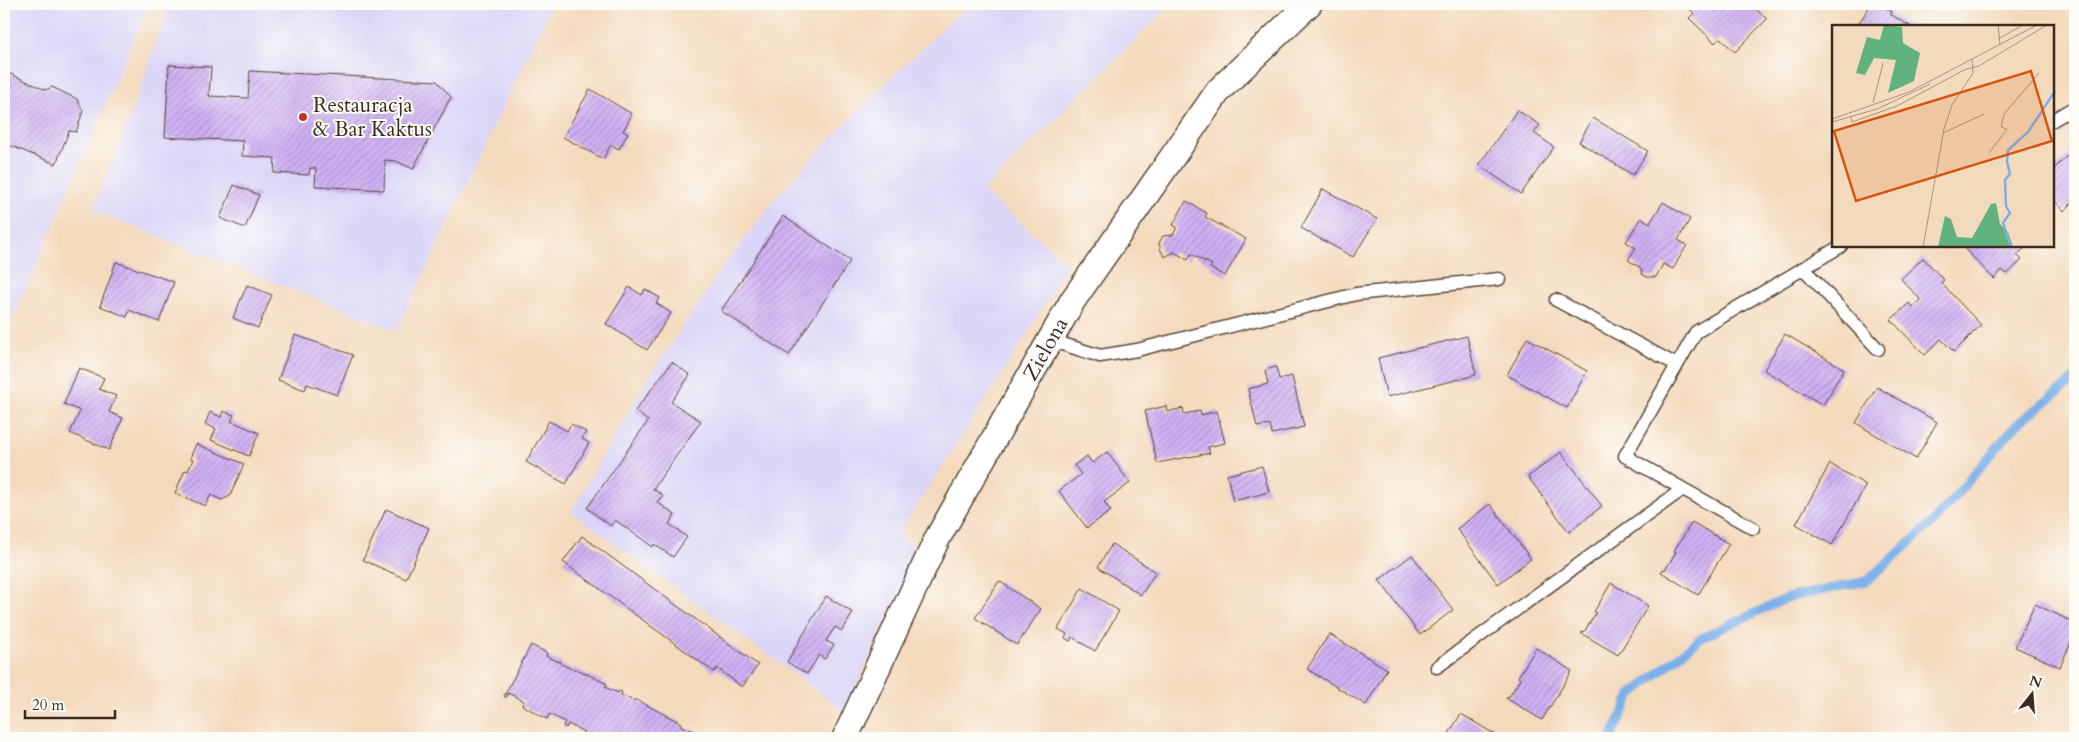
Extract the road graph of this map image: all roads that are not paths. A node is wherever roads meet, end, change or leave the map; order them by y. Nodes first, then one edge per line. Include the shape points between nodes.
1 (1309, 4) edge
2 (2075, 107) edge
3 (2054, 119) edge
4 (1838, 248) edge
5 (1803, 268) junction
6 (1500, 279) dead end
7 (1556, 300) dead end
8 (1050, 340) junction
9 (1878, 349) dead end
10 (1677, 365) junction
11 (1683, 488) junction
12 (1753, 528) dead end
13 (1437, 667) dead end
14 (846, 738) edge

1 - 8 street, Zielona via 1219,90 1073,300
2 - 3 lane
4 - 5 lane
5 - 9 lane
5 - 10 lane via 1696,332
6 - 8 lane via 1356,294 1137,350 1100,356
7 - 10 lane
8 - 14 street, Zielona via 937,539
10 - 11 lane via 1625,456
11 - 12 lane
11 - 13 lane

